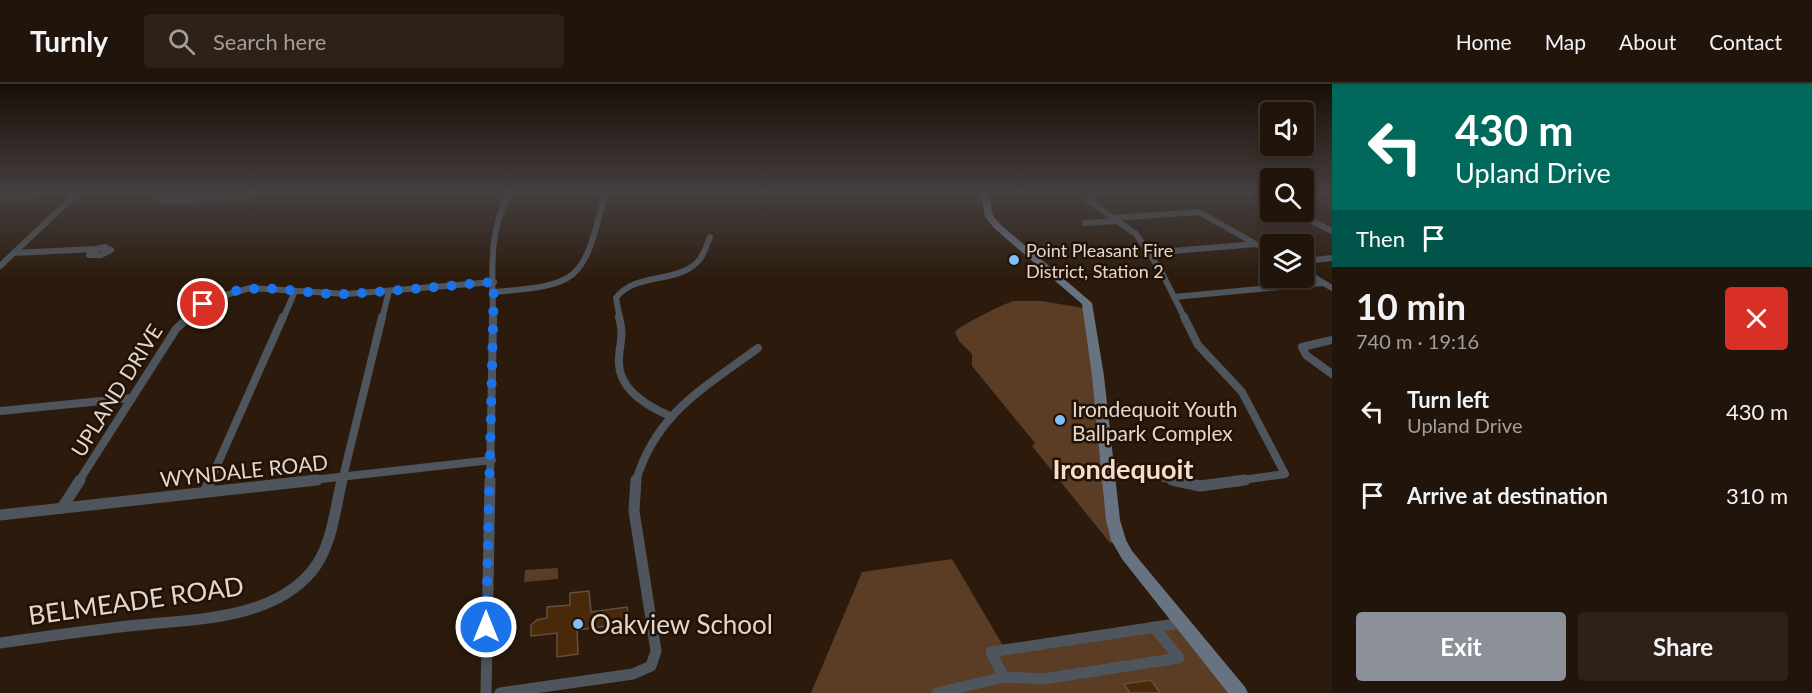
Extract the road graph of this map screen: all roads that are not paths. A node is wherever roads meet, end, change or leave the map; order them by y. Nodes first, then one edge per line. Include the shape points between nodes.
1 (46, 222) edge
2 (496, 222) edge
3 (598, 222) edge
4 (994, 222) edge
5 (1089, 222) edge
6 (1119, 222) edge
7 (1218, 222) edge
8 (1315, 222) edge
9 (1085, 223) dead end
10 (1332, 231) edge
11 (710, 237) dead end
12 (1257, 244) junction
13 (1260, 246) edge
14 (94, 249) dead end
15 (14, 253) junction
16 (1149, 254) junction
17 (1332, 258) edge
18 (1314, 260) edge
19 (0, 266) edge
20 (1314, 277) edge
21 (494, 282) junction
22 (1323, 283) junction
23 (1332, 288) edge
24 (295, 291) junction
25 (389, 291) junction
26 (494, 292) junction
27 (1174, 297) junction
28 (1332, 340) edge
29 (758, 348) dead end
30 (1332, 374) edge
31 (132, 399) junction
32 (0, 411) edge
33 (670, 416) junction
34 (492, 460) junction
35 (1107, 465) junction
36 (341, 477) junction
37 (205, 492) junction
38 (62, 508) junction
39 (0, 515) edge
40 (1182, 623) junction
41 (1154, 627) junction
42 (0, 643) edge
43 (1004, 677) junction
44 (941, 691) edge
45 (486, 693) edge
46 (500, 693) edge
47 (1239, 693) edge

1 - 15 street
2 - 21 street
3 - 26 street via 592,251 572,280 558,286
4 - 35 street via 1087,303
5 - 9 street
6 - 16 street via 1136,234
7 - 12 street
8 - 10 street
11 - 33 street via 694,266 625,288 616,298 623,339 619,363 623,377 638,397
12 - 13 street
12 - 16 street
14 - 15 street
15 - 19 street
16 - 27 street
17 - 18 street
20 - 22 street
21 - 25 street, UPLAND DRIVE
21 - 26 street
22 - 23 street
22 - 27 street
24 - 25 street, UPLAND DRIVE
24 - 31 street, UPLAND DRIVE via 250,288 217,296 203,304 176,329
24 - 37 street
25 - 36 street, BELMEADE ROAD
26 - 34 street
27 - 35 street via 1200,348 1242,392 1285,474 1200,486
28 - 30 street via 1302,347 1306,355
29 - 33 street
31 - 32 street
31 - 38 street, UPLAND DRIVE
33 - 46 street via 642,455 634,488 634,511 656,651 654,661 640,673
34 - 36 street, WYNDALE ROAD
34 - 45 street
35 - 40 street via 1120,543
36 - 37 street, WYNDALE ROAD
36 - 42 street, BELMEADE ROAD via 323,555 302,581 276,598 231,613
37 - 38 street, WYNDALE ROAD
38 - 39 street, WYNDALE ROAD
40 - 41 street
40 - 47 street
41 - 43 street via 991,652
41 - 43 street via 1179,658 1043,679
43 - 44 street

